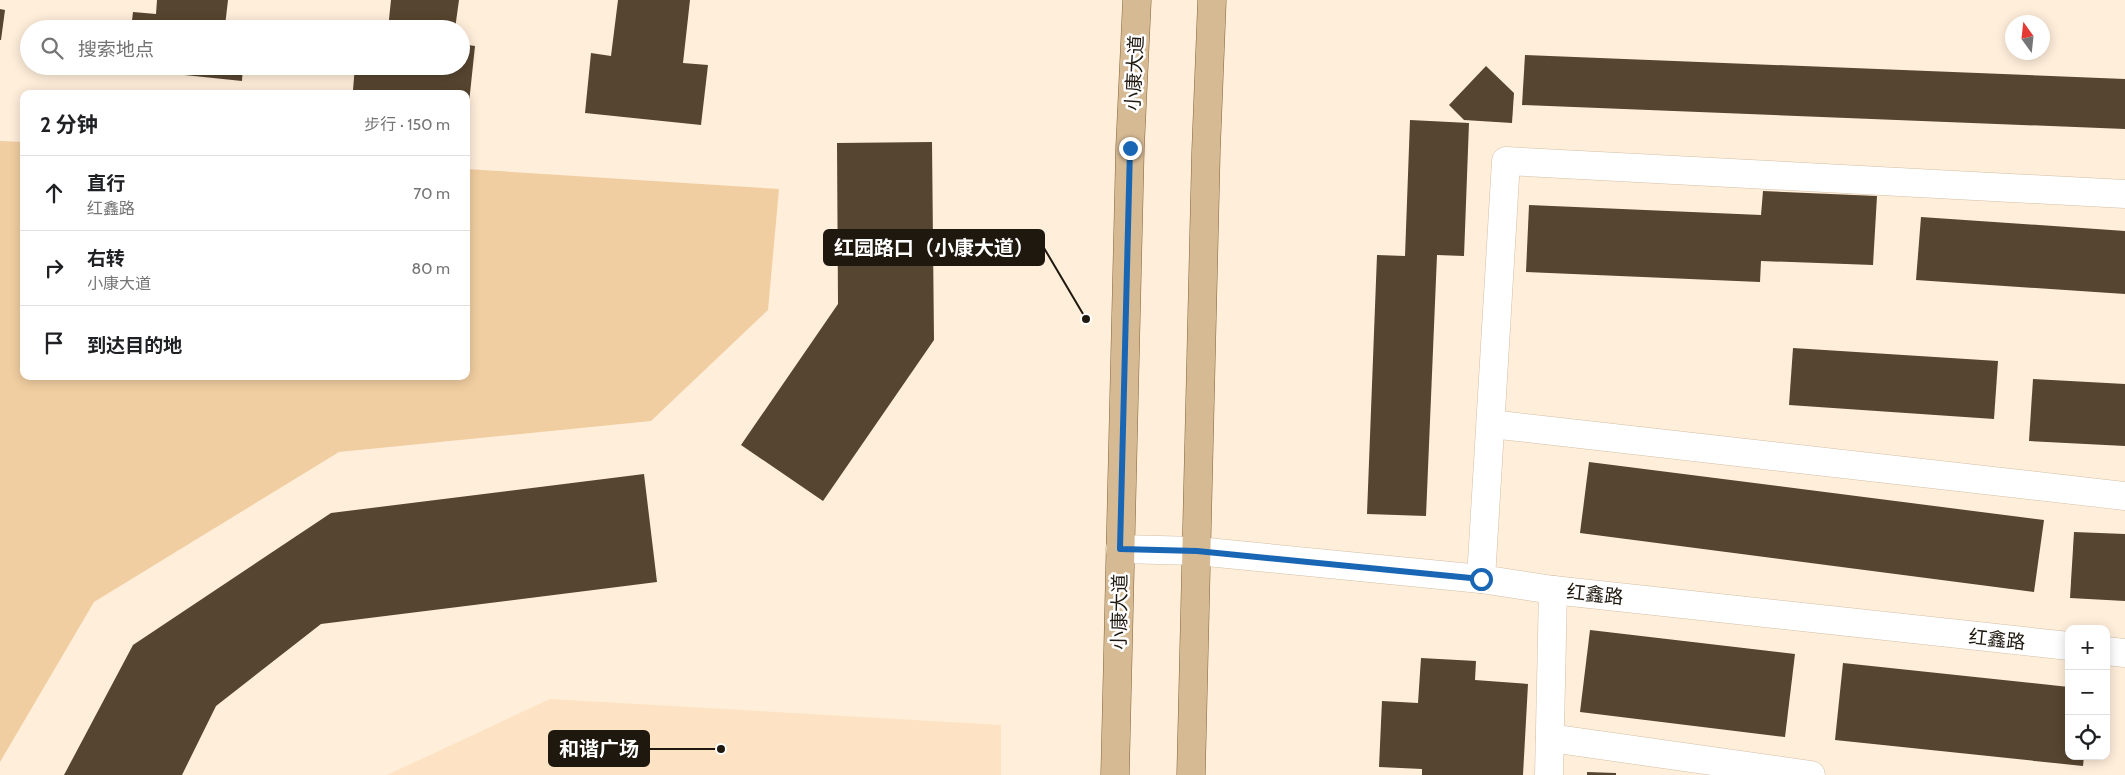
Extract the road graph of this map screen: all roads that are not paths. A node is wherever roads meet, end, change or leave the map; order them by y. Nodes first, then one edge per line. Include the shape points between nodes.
1 (1137, 0) edge
2 (1212, 0) edge
3 (2125, 194) edge
4 (1491, 424) junction
5 (2125, 496) edge
6 (1120, 549) junction
7 (1197, 551) junction
8 (1481, 579) junction
9 (1553, 590) junction
10 (2065, 646) edge
11 (2110, 651) edge
12 (2125, 653) edge
13 (1550, 738) junction
14 (1115, 775) edge
15 (1191, 775) edge
16 (1549, 775) edge
17 (1811, 775) edge

1 - 6 main road, 小康大道
2 - 7 main road
3 - 4 street via 1506,161
4 - 5 street
4 - 8 street
6 - 7 street, 红鑫路
6 - 14 main road, 小康大道
7 - 8 street, 红鑫路
7 - 15 main road
8 - 9 street, 红鑫路
9 - 10 street, 红鑫路
9 - 13 street
11 - 12 street
13 - 16 street
13 - 17 street

